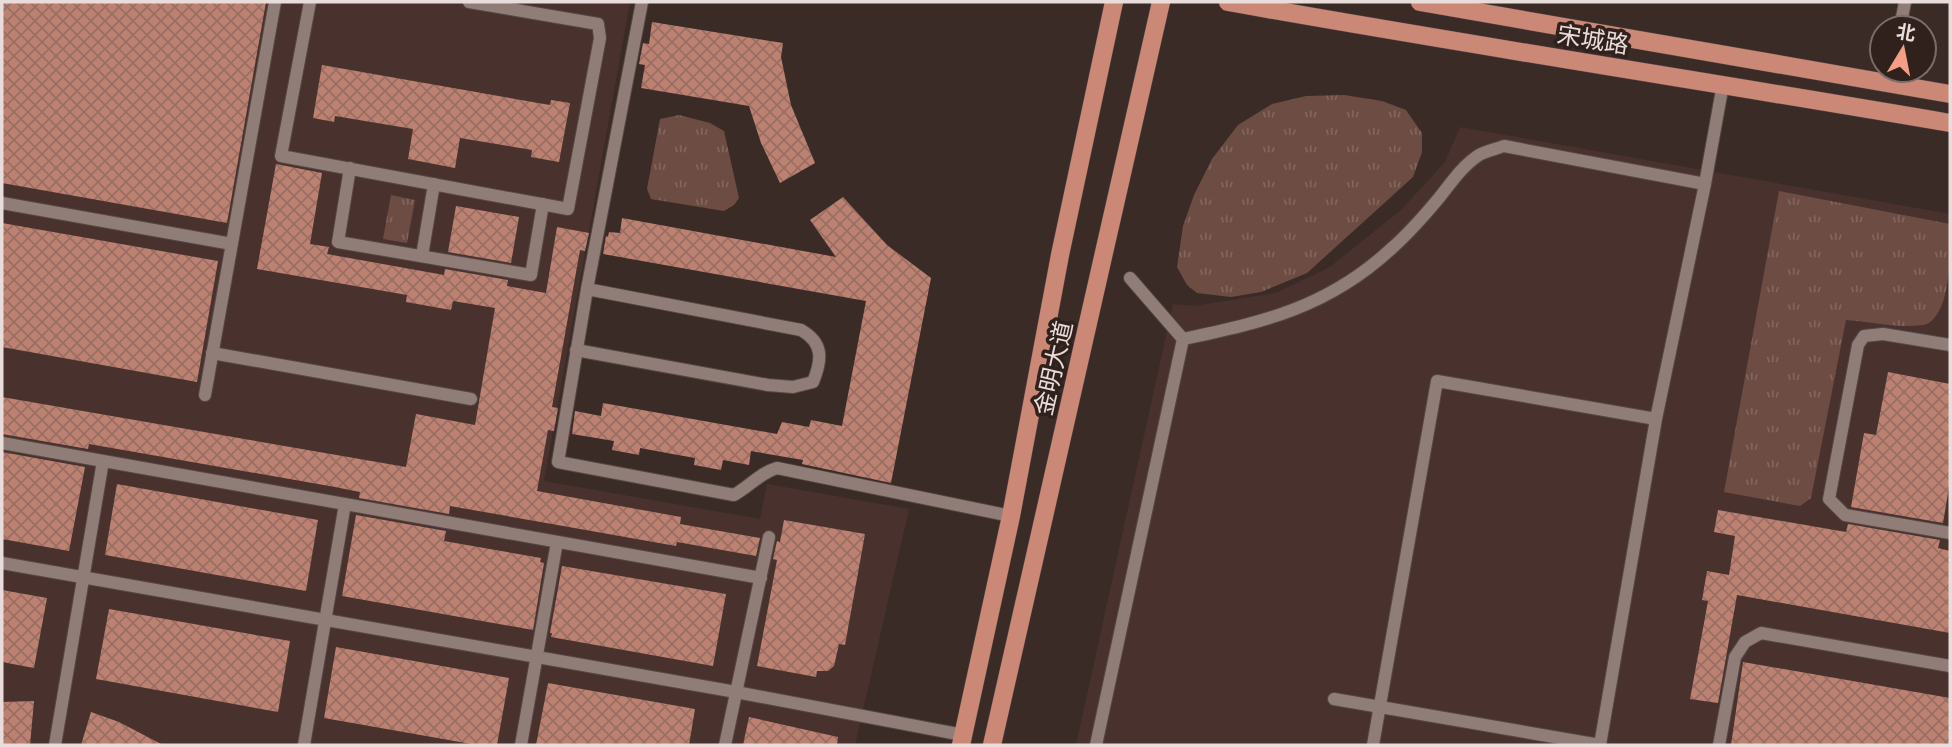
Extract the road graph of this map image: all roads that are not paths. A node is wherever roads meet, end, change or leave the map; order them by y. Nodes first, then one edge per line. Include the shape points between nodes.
1 (275, 2) edge
2 (310, 2) edge
3 (469, 2) edge
4 (642, 2) edge
5 (1114, 2) edge
6 (1161, 2) edge
7 (1228, 2) edge
8 (1420, 2) edge
9 (1868, 73) edge
10 (1723, 84) junction
11 (1916, 84) edge
12 (1950, 94) edge
13 (1950, 123) edge
14 (350, 169) junction
15 (434, 184) junction
16 (1705, 184) junction
17 (2, 202) edge
18 (543, 204) junction
19 (232, 244) junction
20 (422, 256) junction
21 (1130, 278) dead end
22 (587, 289) junction
23 (1183, 340) junction
24 (1950, 345) edge
25 (576, 350) junction
26 (212, 353) junction
27 (205, 395) dead end
28 (471, 399) dead end
29 (1656, 419) junction
30 (2, 443) edge
31 (103, 461) junction
32 (345, 504) junction
33 (1011, 516) junction
34 (1950, 533) edge
35 (769, 537) dead end
36 (557, 542) junction
37 (2, 563) edge
38 (83, 578) junction
39 (761, 578) junction
40 (325, 620) junction
41 (537, 657) junction
42 (1950, 666) edge
43 (736, 692) junction
44 (1334, 699) dead end
45 (1380, 707) junction
46 (962, 740) edge
47 (55, 745) edge
48 (304, 745) edge
49 (521, 745) edge
50 (725, 745) edge
51 (992, 745) edge
52 (1096, 745) edge
53 (1373, 745) edge
54 (1719, 745) edge

1 - 19 lane
2 - 14 lane via 281,156
3 - 18 lane via 598,24 600,38 568,209
4 - 22 lane
5 - 33 main road, 金明大道
6 - 51 main road, 金明大道
7 - 10 main road, 宋城路
8 - 9 main road, 宋城路
10 - 13 main road, 宋城路
10 - 16 lane
11 - 12 main road, 宋城路
14 - 15 lane
14 - 20 lane via 338,242
15 - 18 lane
15 - 20 lane
16 - 23 lane via 1504,146 1481,153 1465,166 1391,249 1347,285 1300,309
16 - 29 lane
17 - 19 lane
18 - 20 lane via 531,275
19 - 26 lane
21 - 23 lane
22 - 25 lane
22 - 25 lane via 801,330 816,341 820,356 813,382 793,387
23 - 52 lane
24 - 34 lane via 1883,334 1864,336 1858,345 1829,499 1845,515
25 - 33 lane via 558,462 734,495 763,472 777,468
26 - 27 lane
26 - 28 lane
29 - 45 lane via 1437,381
29 - 45 lane via 1600,745
30 - 31 lane
31 - 32 lane
31 - 38 lane
32 - 36 lane
32 - 40 lane
33 - 46 main road, 金明大道
35 - 39 lane
36 - 39 lane
36 - 41 lane
37 - 38 lane
38 - 40 lane
38 - 47 lane
39 - 43 lane
40 - 41 lane
40 - 48 lane
41 - 43 lane
41 - 49 lane
42 - 54 lane via 1761,633 1745,642 1735,657
43 - 46 lane
43 - 50 lane
44 - 45 lane
45 - 53 lane

